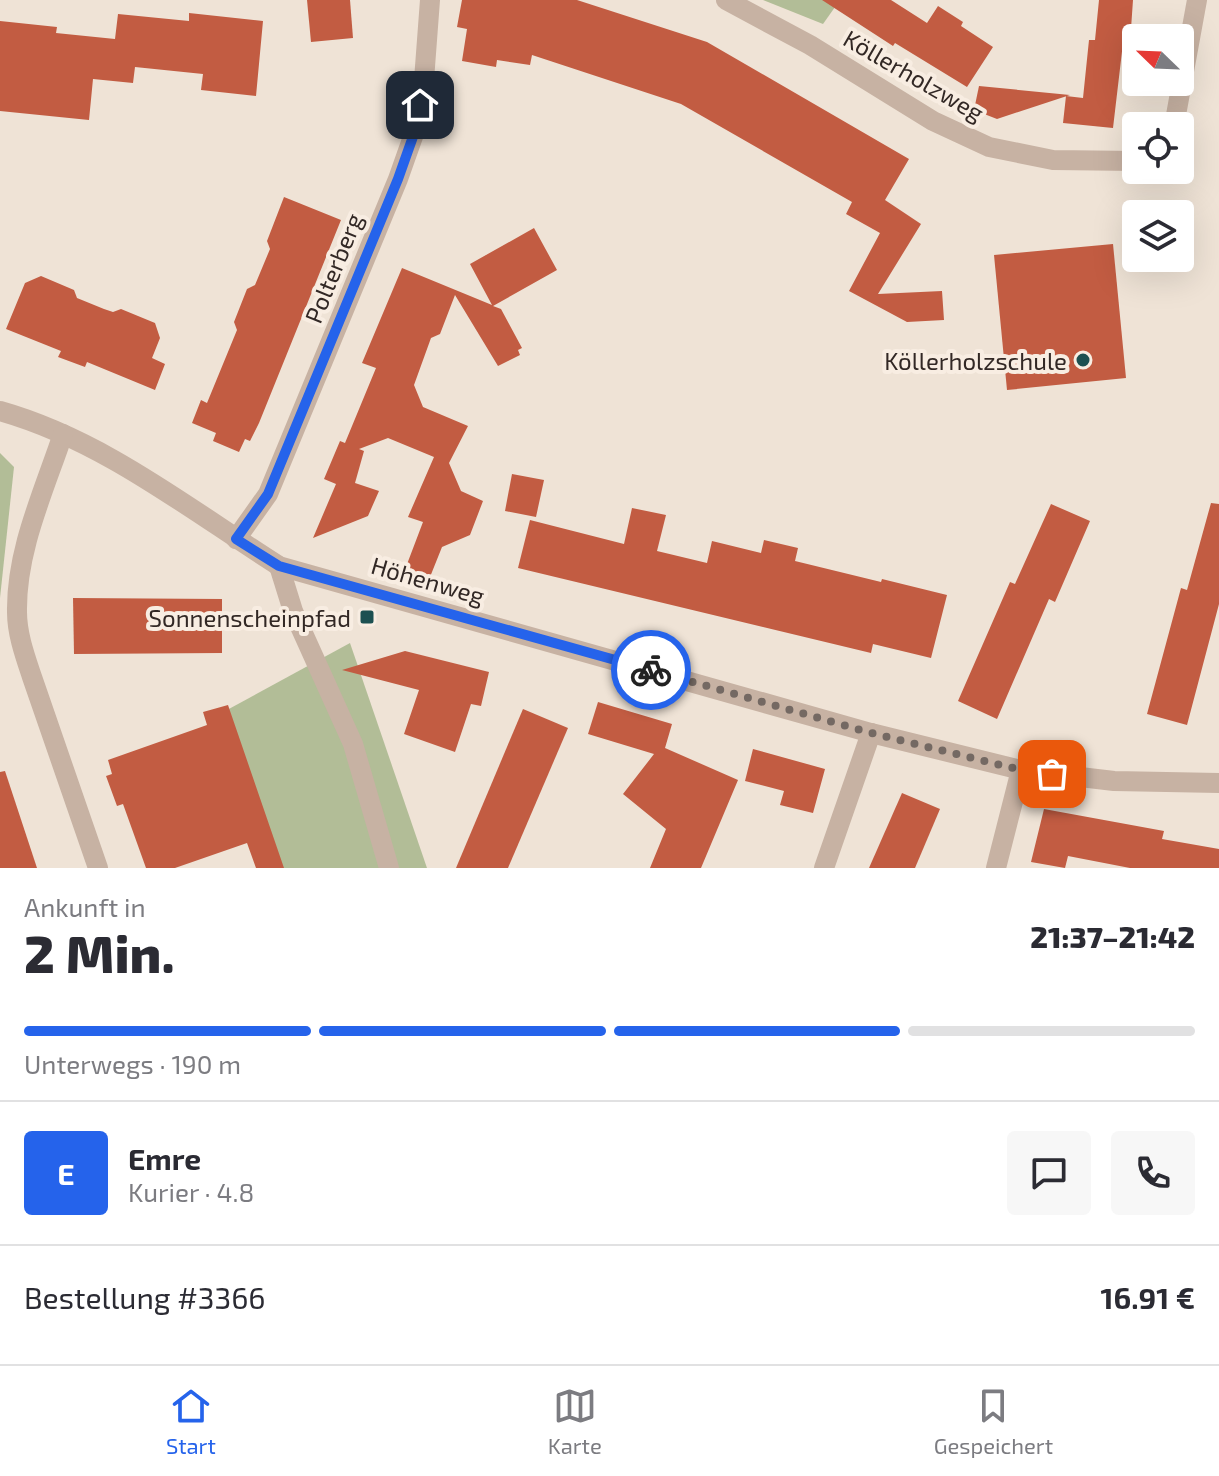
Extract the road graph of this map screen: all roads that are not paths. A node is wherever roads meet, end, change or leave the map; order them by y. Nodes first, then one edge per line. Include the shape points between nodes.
1 (430, 0) edge
2 (726, 0) edge
3 (1197, 0) edge
4 (1177, 112) edge
5 (1122, 161) edge
6 (0, 411) edge
7 (63, 434) junction
8 (236, 539) junction
9 (279, 566) junction
10 (871, 733) junction
11 (1021, 770) junction
12 (1219, 783) edge
13 (98, 868) edge
14 (389, 868) edge
15 (824, 868) edge
16 (996, 868) edge

1 - 8 street, Polterberg via 415,131 268,494
2 - 5 street, Köllerholzweg via 933,121 998,150 1053,160
3 - 4 street
6 - 7 street, Höhenweg
7 - 8 street, Höhenweg via 136,471
7 - 13 street via 28,537 17,613 22,647
8 - 9 street, Höhenweg
9 - 10 street, Höhenweg
9 - 14 street via 293,611 353,744
10 - 11 street, Höhenweg
10 - 15 street
11 - 12 street, Höhenweg via 1114,781
11 - 16 street

